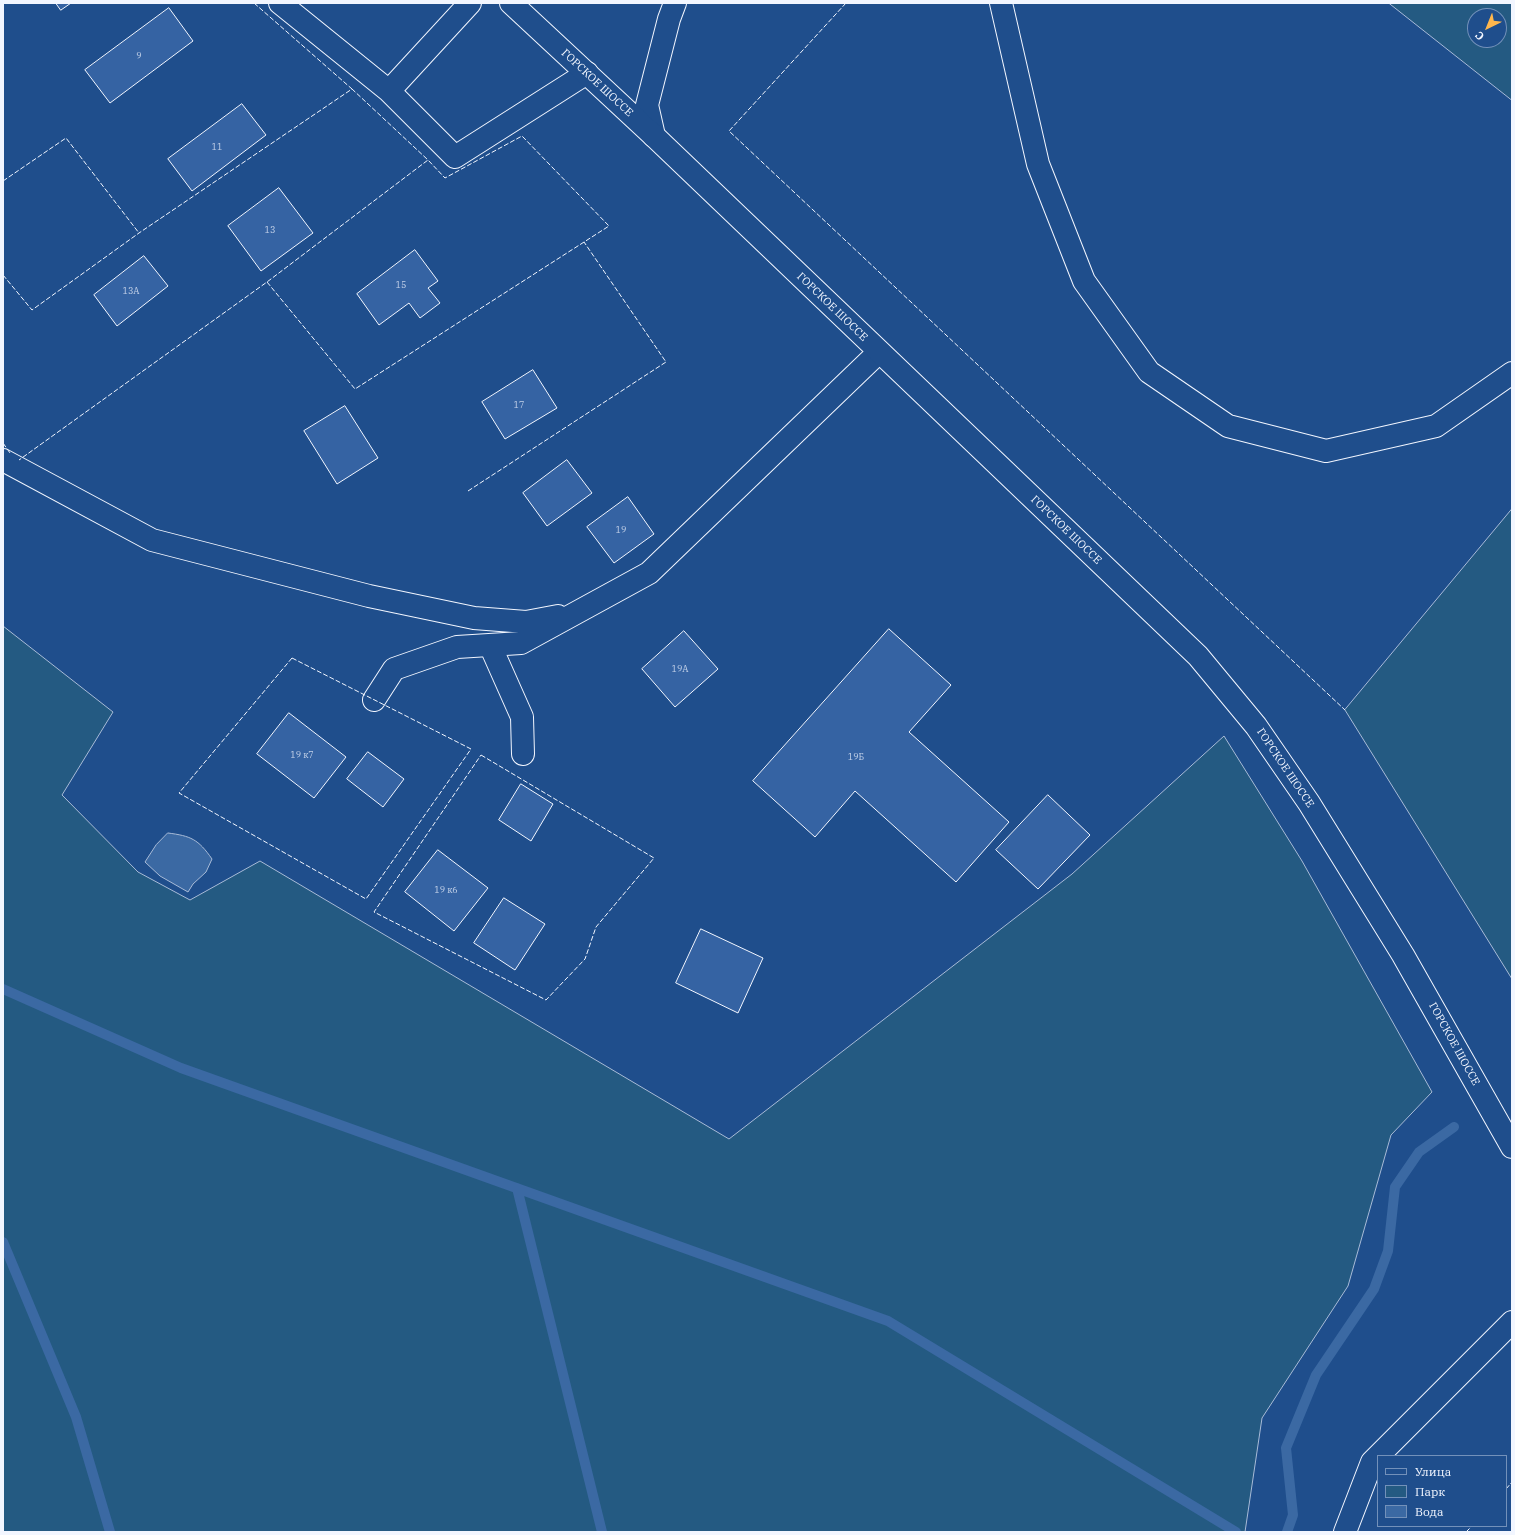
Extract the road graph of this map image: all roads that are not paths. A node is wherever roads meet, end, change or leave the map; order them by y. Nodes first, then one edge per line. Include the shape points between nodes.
1 (280, 3) edge
2 (470, 3) edge
3 (511, 3) edge
4 (675, 3) edge
5 (1001, 3) edge
6 (587, 74) junction
7 (389, 92) junction
8 (654, 136) junction
9 (878, 352) junction
10 (1512, 373) edge
11 (3, 460) edge
12 (577, 612) junction
13 (490, 645) junction
14 (374, 700) dead end
15 (523, 754) dead end
16 (1512, 1147) edge
17 (1512, 1322) edge
18 (1379, 1455) edge
19 (1377, 1457) edge
20 (1345, 1532) edge

1 - 7 main road
2 - 7 main road
3 - 6 main road, ГОРСКОЕ ШОССЕ
4 - 8 main road via 647,105
5 - 10 main road via 1038,164 1084,282 1149,372 1228,426 1326,452 1436,426
6 - 7 main road via 455,156
6 - 8 main road, ГОРСКОЕ ШОССЕ
8 - 9 main road, ГОРСКОЕ ШОССЕ
9 - 12 main road via 649,573
9 - 16 main road, ГОРСКОЕ ШОССЕ via 1198,656 1256,726 1309,803 1404,955
11 - 12 main road via 159,542 369,596 474,618 526,622
12 - 13 main road via 521,643
13 - 14 main road via 457,646 394,669
13 - 15 main road via 522,717
17 - 18 main road
19 - 20 main road via 1372,1462

